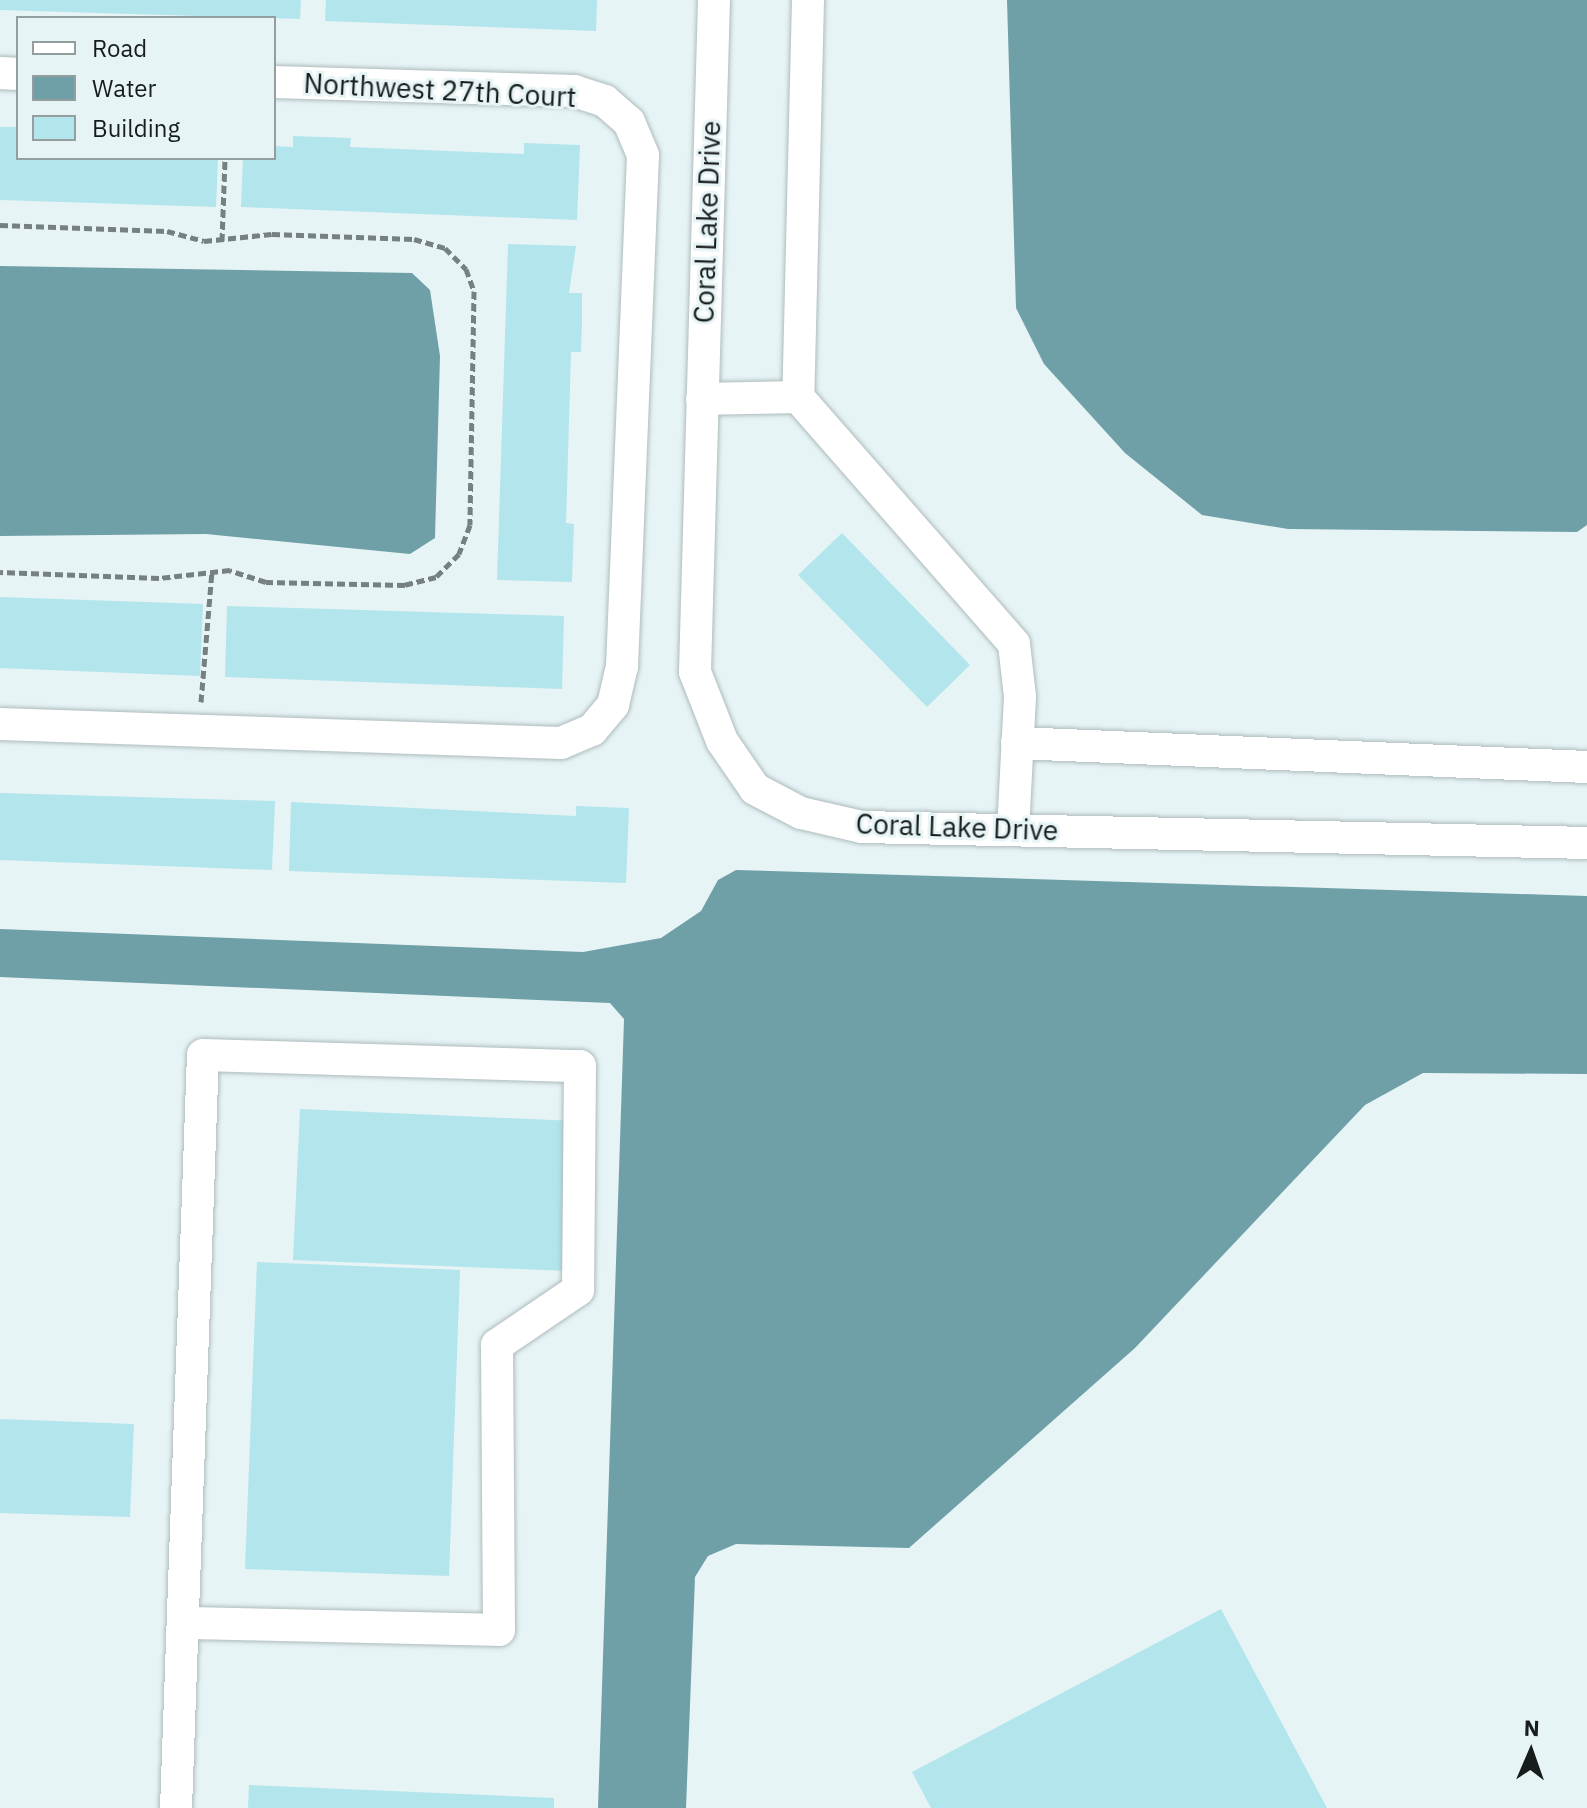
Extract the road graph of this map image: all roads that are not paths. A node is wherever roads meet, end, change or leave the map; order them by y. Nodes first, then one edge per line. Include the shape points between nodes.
1 (714, 0) edge
2 (808, 0) edge
3 (276, 82) edge
4 (798, 397) junction
5 (702, 399) junction
6 (0, 724) edge
7 (1017, 743) junction
8 (1587, 767) edge
9 (1013, 830) junction
10 (1587, 843) edge
11 (184, 1623) junction
12 (176, 1808) edge

1 - 5 street, Coral Lake Drive
2 - 4 street
3 - 6 street, Northwest 27th Court via 575,91 605,101 629,122 643,155 622,667 613,705 592,730 561,743
4 - 5 street
4 - 7 street via 1014,644
5 - 9 street, Coral Lake Drive via 695,672 722,741 755,789 801,813 862,827
7 - 8 street
7 - 9 street
9 - 10 street, Coral Lake Drive
11 - 11 street via 499,1630 497,1345 578,1290 580,1066 203,1055
11 - 12 street

